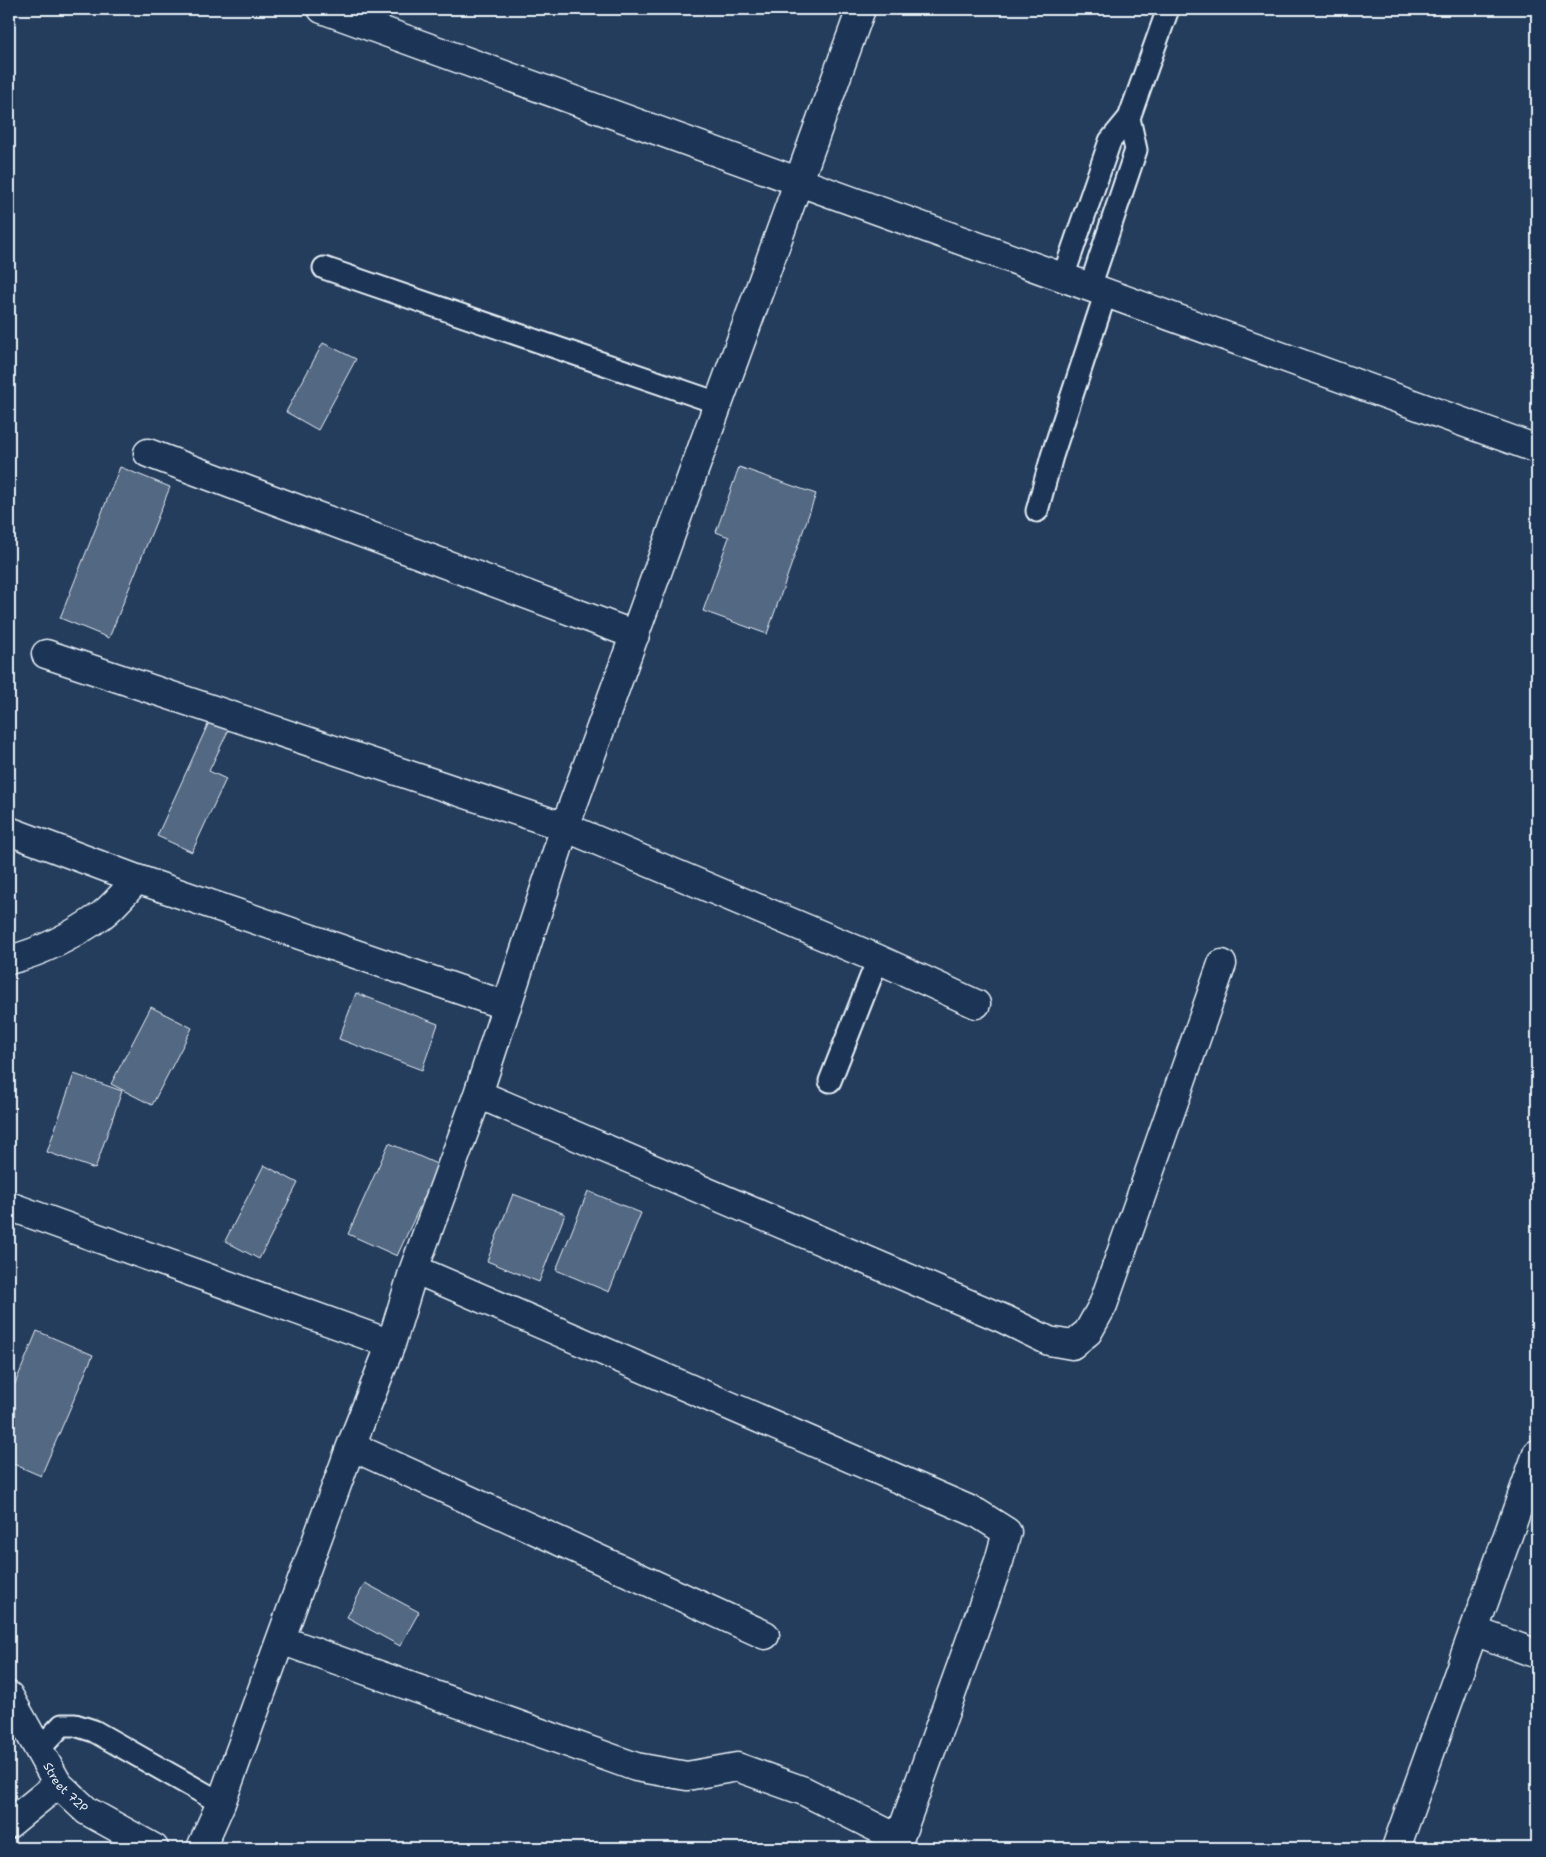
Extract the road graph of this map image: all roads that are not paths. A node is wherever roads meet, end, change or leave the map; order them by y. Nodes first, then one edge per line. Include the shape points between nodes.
1 (322, 9) edge
2 (861, 9) edge
3 (1168, 9) edge
4 (1130, 118) junction
5 (798, 181) junction
6 (324, 268) dead end
7 (1063, 277) junction
8 (1098, 290) junction
9 (718, 403) junction
10 (1537, 448) edge
11 (148, 452) dead end
12 (1037, 512) dead end
13 (634, 634) junction
14 (46, 654) dead end
15 (565, 827) junction
16 (9, 831) edge
17 (137, 879) junction
18 (878, 959) junction
19 (9, 960) edge
20 (1222, 964) dead end
21 (976, 1004) dead end
22 (507, 1006) junction
23 (830, 1081) dead end
24 (478, 1094) junction
25 (9, 1206) edge
26 (414, 1270) junction
27 (391, 1344) junction
28 (351, 1446) junction
29 (1537, 1454) edge
30 (1532, 1485) edge
31 (1474, 1631) junction
32 (765, 1635) dead end
33 (281, 1640) junction
34 (1537, 1654) edge
35 (9, 1696) edge
36 (38, 1750) junction
37 (58, 1784) junction
38 (221, 1803) junction
39 (9, 1824) edge
40 (898, 1844) edge
41 (154, 1848) edge
42 (201, 1848) edge
43 (1396, 1848) edge

1 - 5 street
2 - 5 street
3 - 4 lane
4 - 7 lane via 1110,142
4 - 8 lane via 1136,150
5 - 7 street
5 - 9 street
6 - 9 lane
7 - 8 street
8 - 10 street
8 - 12 lane
9 - 13 street
11 - 13 street
13 - 15 street
14 - 15 street
15 - 18 street
15 - 22 street
16 - 17 street
17 - 19 street via 103,914 65,938
17 - 22 street
18 - 21 street
18 - 23 lane
20 - 24 street via 1103,1305 1088,1332 1072,1345 1049,1341
22 - 24 street
24 - 26 street
25 - 27 street
26 - 27 street
26 - 40 street via 968,1509 1007,1532
27 - 28 street
28 - 32 street
28 - 33 street
29 - 30 street
30 - 31 street
31 - 34 street
31 - 43 street
33 - 38 street
33 - 40 street via 636,1767 687,1776 737,1767 804,1791
35 - 36 street, Street 72P
36 - 37 street, Street 72P
36 - 38 lane via 62,1725 94,1731
37 - 39 street
37 - 41 street, Street 72P via 87,1811
38 - 42 street

